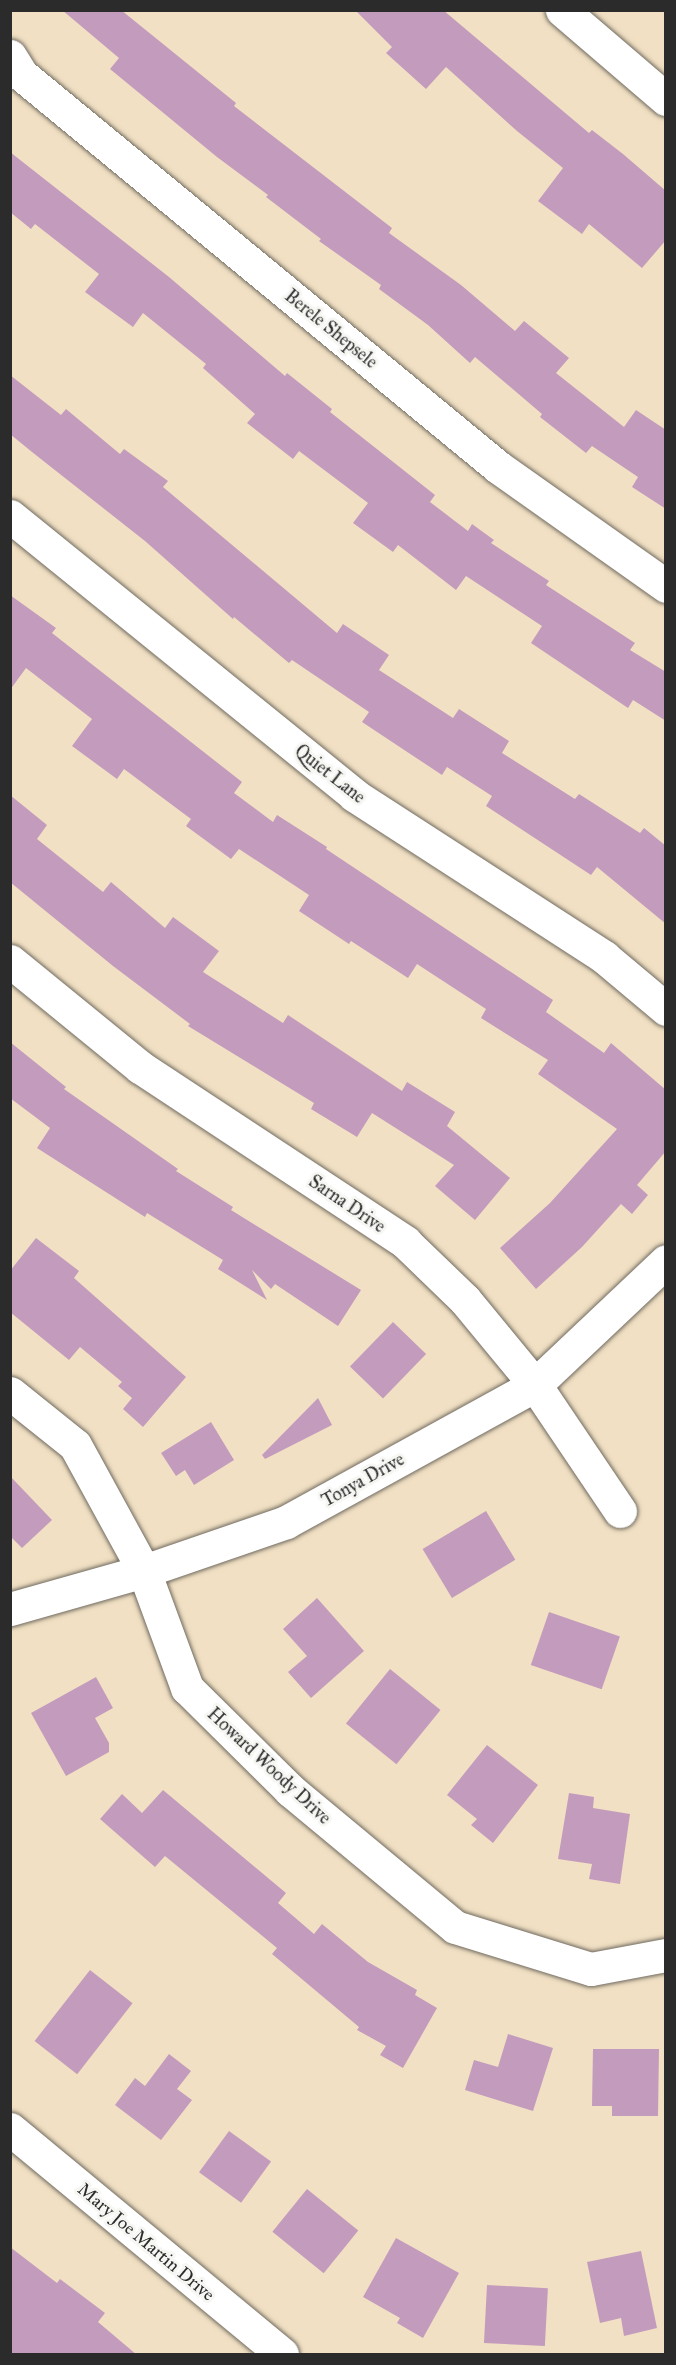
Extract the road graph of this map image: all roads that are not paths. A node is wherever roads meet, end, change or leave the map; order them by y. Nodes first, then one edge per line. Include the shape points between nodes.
1 (562, 10) edge
2 (10, 56) edge
3 (666, 99) edge
4 (10, 516) edge
5 (666, 586) edge
6 (10, 961) edge
7 (666, 1009) edge
8 (666, 1261) edge
9 (535, 1385) junction
10 (10, 1393) edge
11 (620, 1511) dead end
12 (144, 1571) junction
13 (10, 1609) edge
14 (666, 1955) edge
15 (10, 2129) edge
16 (282, 2355) edge

1 - 3 street
2 - 5 street, Berele Shepsele via 22,75 498,467
4 - 7 street, Quiet Lane via 354,795 604,957
6 - 9 street, Sarna Drive via 140,1067 405,1242 465,1300
8 - 9 street, Tonya Drive
9 - 11 street, Sarna Drive
9 - 12 street, Tonya Drive via 286,1522
10 - 12 street, Howard Woody Drive via 75,1445
12 - 13 street, Tonya Drive
12 - 14 street, Howard Woody Drive via 187,1688 290,1790 455,1927 591,1969
15 - 16 street, Mary Joe Martin Drive

